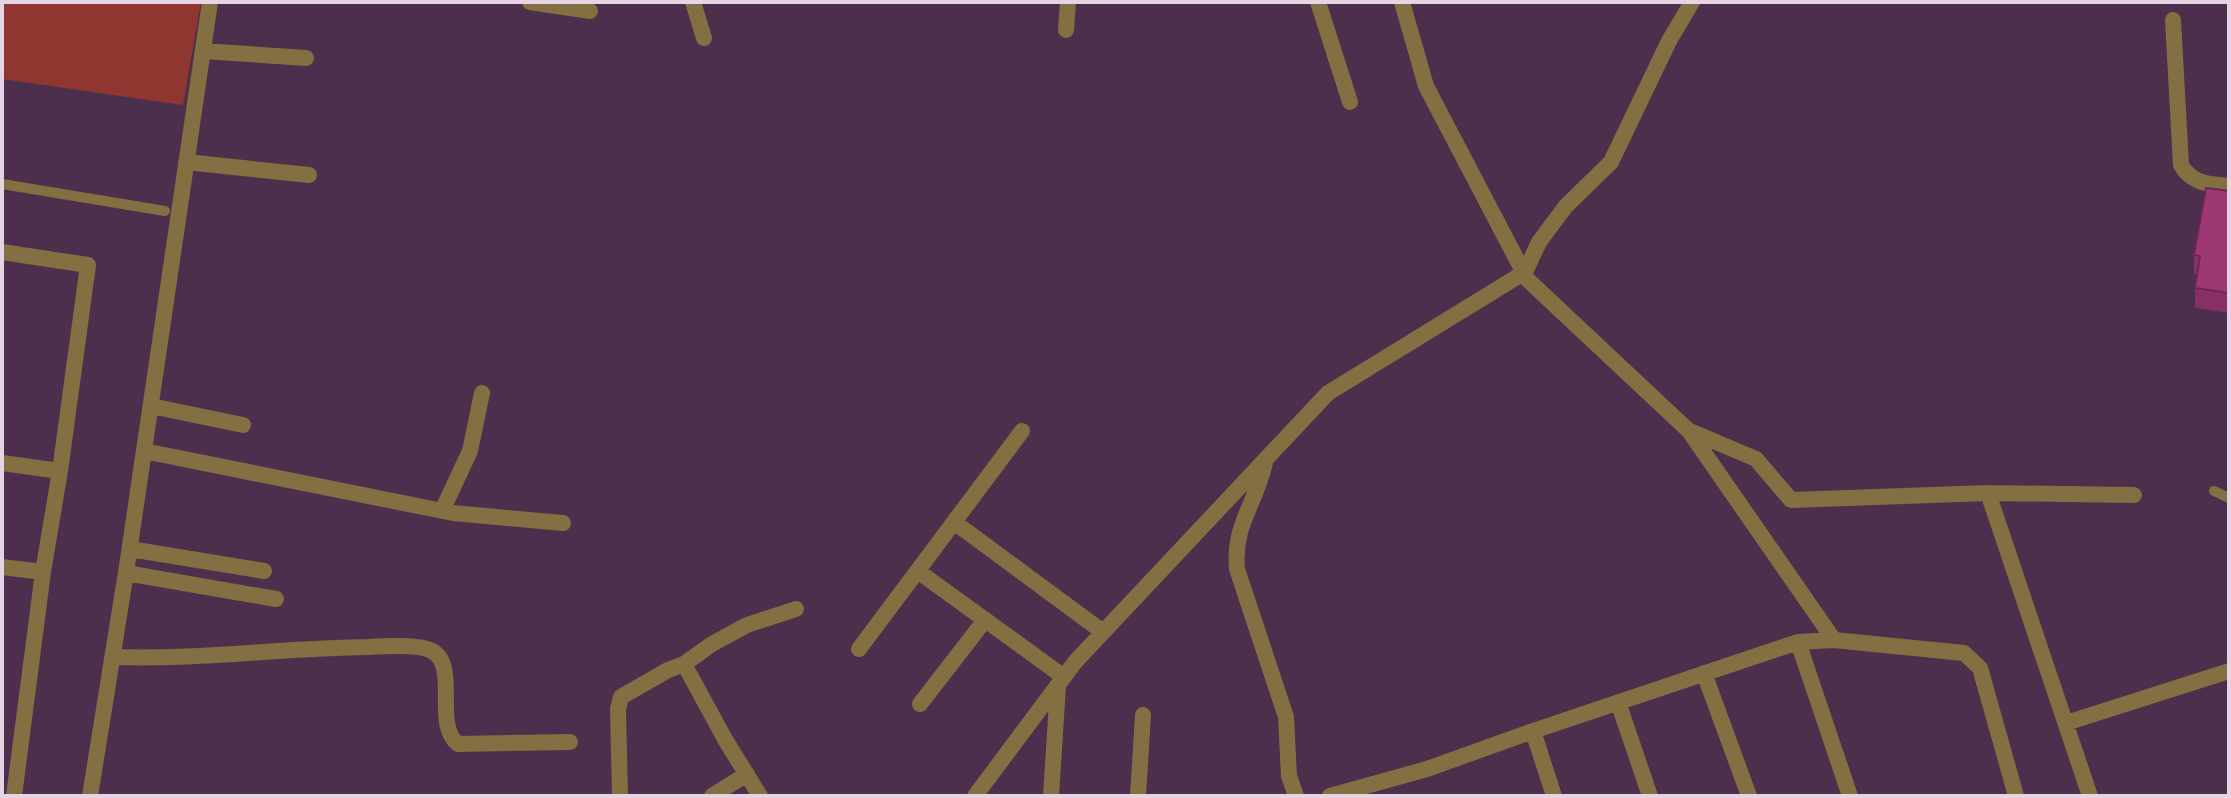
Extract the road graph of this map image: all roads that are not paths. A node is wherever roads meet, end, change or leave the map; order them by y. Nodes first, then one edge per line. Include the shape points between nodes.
1 (210, 2) edge
2 (530, 2) edge
3 (693, 2) edge
4 (1068, 2) edge
5 (1318, 2) edge
6 (1402, 2) edge
7 (1692, 2) edge
8 (590, 11) dead end
9 (2173, 20) dead end
10 (1066, 30) dead end
11 (704, 38) dead end
12 (203, 51) junction
13 (306, 58) dead end
14 (1350, 102) dead end
15 (186, 162) junction
16 (309, 175) dead end
17 (2, 184) edge
18 (2229, 186) edge
19 (165, 211) dead end
20 (2, 252) edge
21 (1525, 272) junction
22 (482, 393) dead end
23 (151, 406) junction
24 (243, 425) dead end
25 (1022, 431) dead end
26 (1689, 431) junction
27 (144, 451) junction
28 (1265, 460) junction
29 (2, 463) edge
30 (60, 471) junction
31 (2214, 491) dead end
32 (1988, 493) junction
33 (2134, 495) dead end
34 (2229, 498) edge
35 (442, 511) junction
36 (954, 522) junction
37 (563, 523) dead end
38 (130, 549) junction
39 (2, 567) edge
40 (264, 571) dead end
41 (43, 572) junction
42 (919, 572) junction
43 (126, 573) junction
44 (276, 599) dead end
45 (796, 609) dead end
46 (985, 620) junction
47 (1103, 632) junction
48 (1834, 640) junction
49 (1798, 642) junction
50 (859, 649) dead end
51 (113, 657) junction
52 (684, 664) junction
53 (2229, 671) edge
54 (1704, 673) junction
55 (1061, 681) junction
56 (1618, 702) junction
57 (920, 704) dead end
58 (1143, 715) dead end
59 (2066, 723) junction
60 (1533, 731) junction
61 (570, 742) dead end
62 (747, 774) junction
63 (14, 796) edge
64 (90, 796) edge
65 (620, 796) edge
66 (712, 796) edge
67 (760, 796) edge
68 (975, 796) edge
69 (1051, 796) edge
70 (1138, 796) edge
71 (1296, 796) edge
72 (1330, 796) edge
73 (1554, 796) edge
74 (1650, 796) edge
75 (1749, 796) edge
76 (1850, 796) edge
77 (2016, 796) edge
78 (2090, 796) edge

1 - 12 street
2 - 8 street
3 - 11 street
4 - 10 street
5 - 14 street
6 - 21 street via 1426,86
7 - 21 street via 1611,162 1566,206
9 - 18 street via 2181,165 2200,183
12 - 13 street
12 - 15 street
15 - 16 street
15 - 23 street
17 - 19 lane
20 - 30 street via 88,265
21 - 26 street
21 - 28 street via 1328,393
22 - 35 street via 470,451
23 - 24 street
23 - 27 street
25 - 36 street
26 - 32 street via 1756,459 1791,500
26 - 48 street
27 - 35 street
27 - 38 street
28 - 47 street
28 - 71 street via 1261,482 1242,519 1235,547 1237,569 1286,717 1289,776
29 - 30 street
30 - 41 street
31 - 34 lane
32 - 33 street
32 - 59 street
35 - 37 street
36 - 42 street
36 - 47 street
38 - 40 street
38 - 43 street
39 - 41 street
41 - 63 street
42 - 46 street
42 - 50 street
43 - 44 street
43 - 51 street
45 - 52 street via 747,625
46 - 55 street
46 - 57 street
47 - 55 street
48 - 49 street
48 - 77 street via 1964,653 1980,668
49 - 54 street
49 - 76 street
51 - 61 street via 162,659 322,647 429,649 444,668 447,729 458,744
51 - 64 street
52 - 62 street
52 - 65 street via 621,697
53 - 59 street
54 - 56 street
54 - 75 street
55 - 68 street
55 - 69 street
56 - 60 street
56 - 74 street
58 - 70 street
59 - 78 street
60 - 72 street
60 - 73 street
62 - 66 street
62 - 67 street

